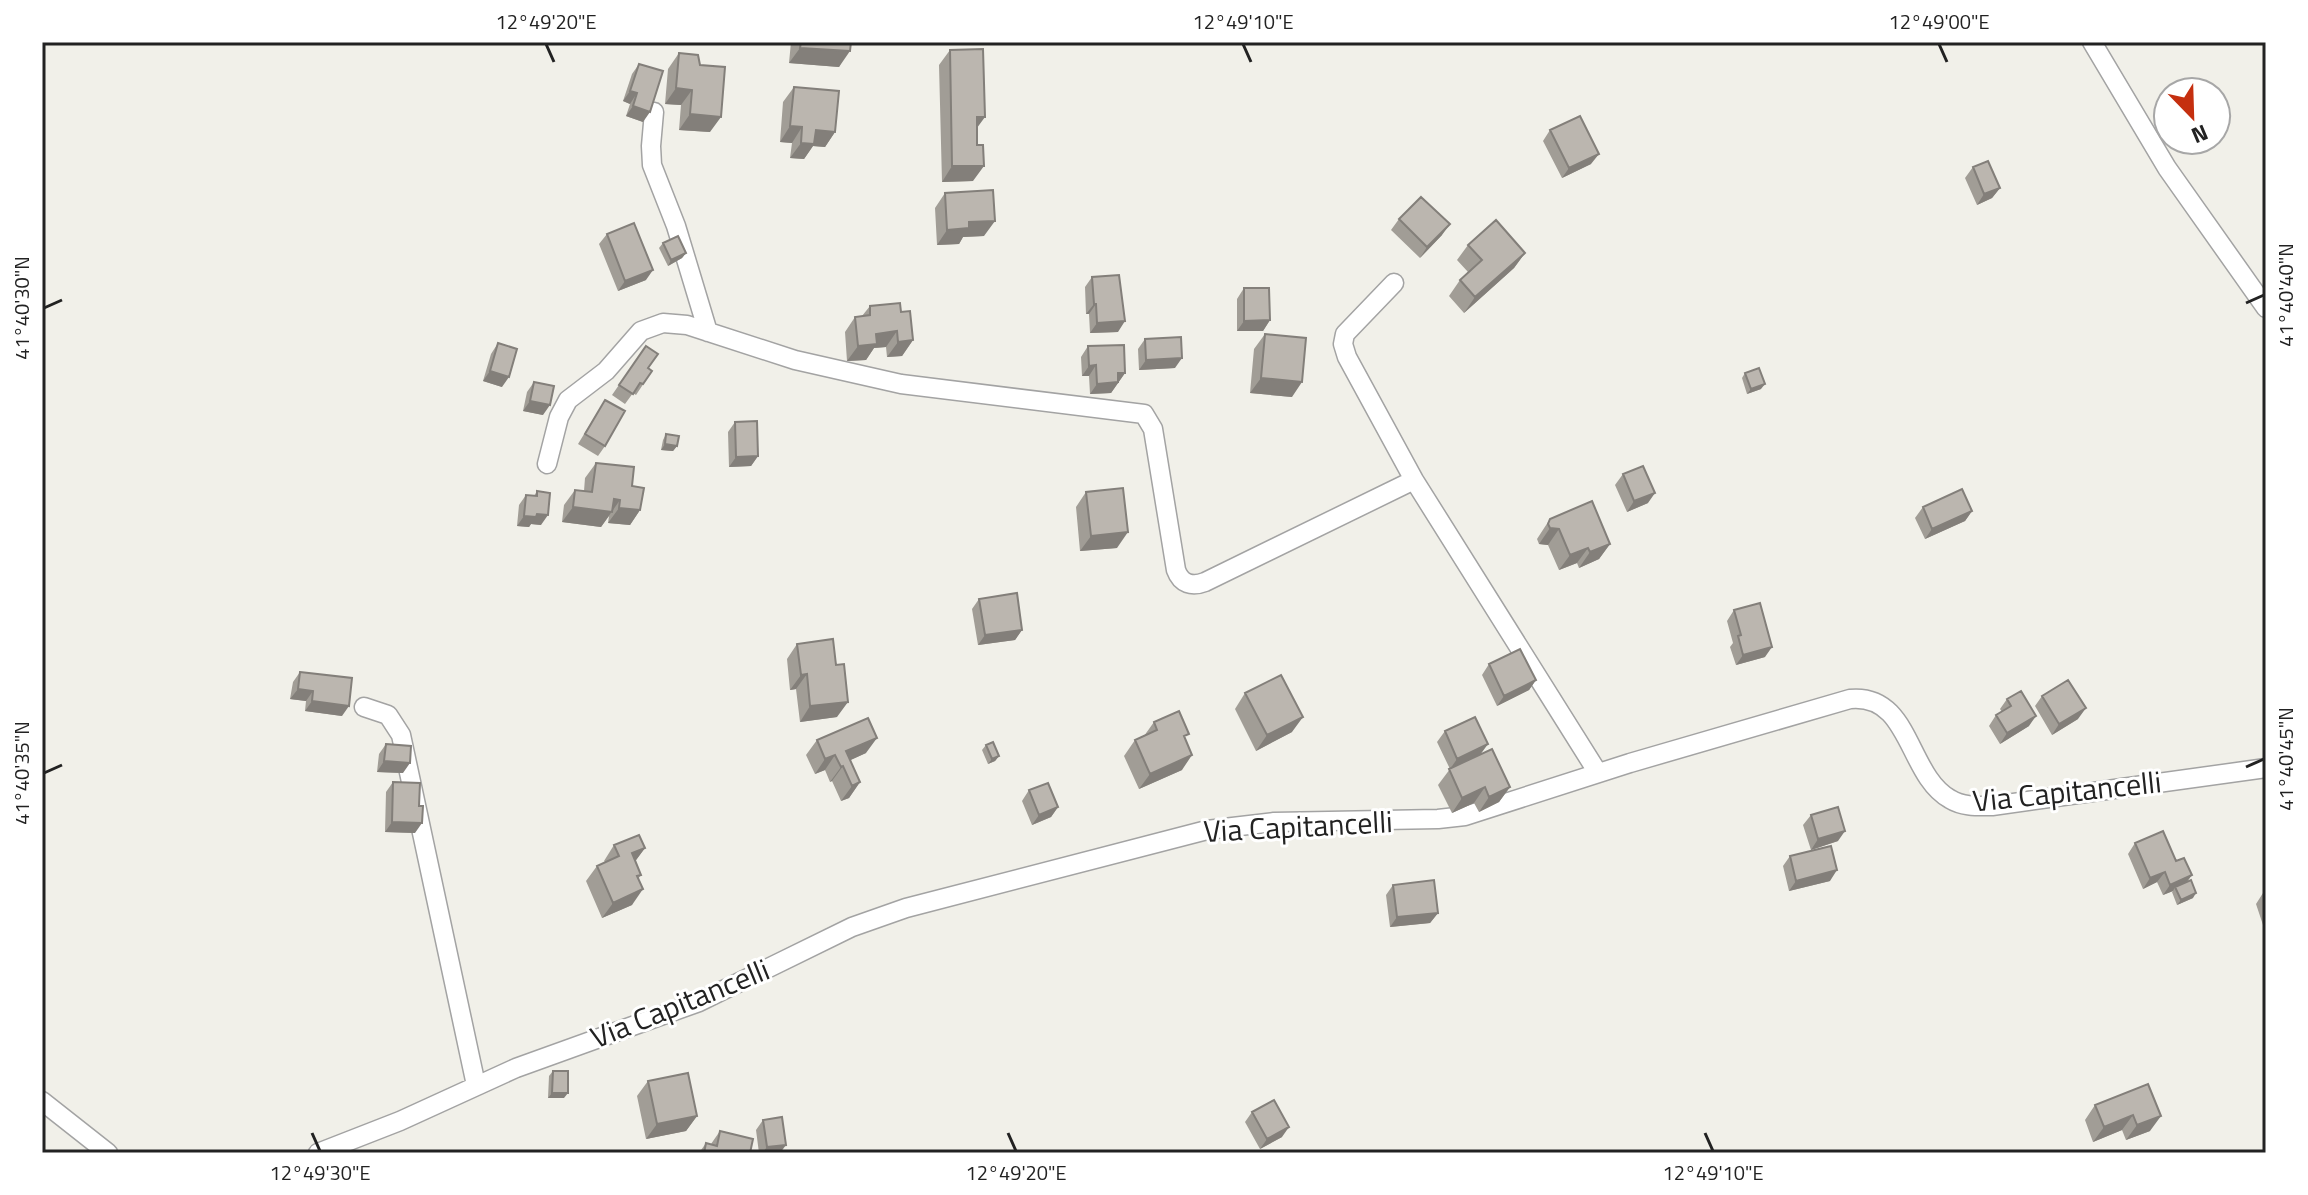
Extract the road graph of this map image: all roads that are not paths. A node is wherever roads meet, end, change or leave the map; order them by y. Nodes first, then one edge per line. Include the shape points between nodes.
1 (2092, 42) edge
2 (654, 112) edge
3 (1394, 283) dead end
4 (2266, 308) edge
5 (708, 332) junction
6 (547, 464) dead end
7 (1414, 480) junction
8 (364, 707) dead end
9 (2266, 768) edge
10 (1598, 773) junction
11 (476, 1085) junction
12 (42, 1101) edge
13 (108, 1153) edge
14 (318, 1153) edge

1 - 4 street via 2167,168
2 - 5 street via 652,165
3 - 7 street via 1352,324 1343,344
5 - 6 street via 663,323 641,331 606,371 566,404
5 - 7 street via 805,363 910,386 1144,414 1153,429 1176,570 1192,585
7 - 10 street
8 - 11 street via 388,715 401,735
9 - 10 street, Via Capitancelli via 1992,806 1963,805 1935,787 1889,711 1877,702 1858,699
10 - 11 street, Via Capitancelli via 1458,818 1274,822 1197,832 919,904 842,932 699,1002
11 - 14 street, Via Capitancelli
12 - 13 street

